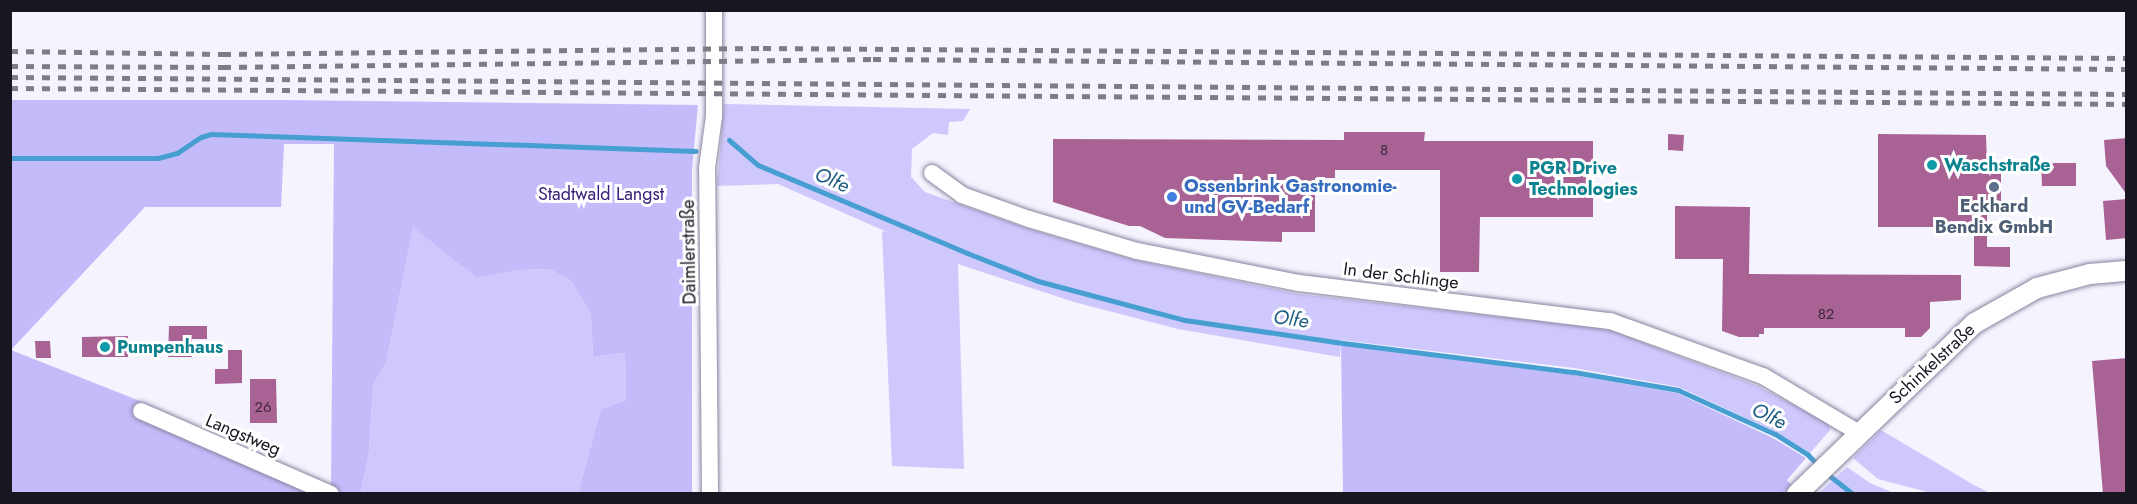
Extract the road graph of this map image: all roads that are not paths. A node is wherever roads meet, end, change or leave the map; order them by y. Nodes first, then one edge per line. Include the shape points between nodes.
1 (714, 10) edge
2 (932, 173) dead end
3 (2127, 271) edge
4 (141, 411) dead end
5 (1859, 433) junction
6 (331, 494) edge
7 (710, 494) edge
8 (1797, 494) edge

1 - 7 street, Daimlerstraße via 714,116 707,168
2 - 5 street, In der Schlinge via 962,195 1137,251 1299,283 1610,321 1763,376
3 - 5 street, Schinkelstraße via 2090,274 2037,288 1975,323
4 - 6 street, Langstweg
5 - 8 street, Schinkelstraße

